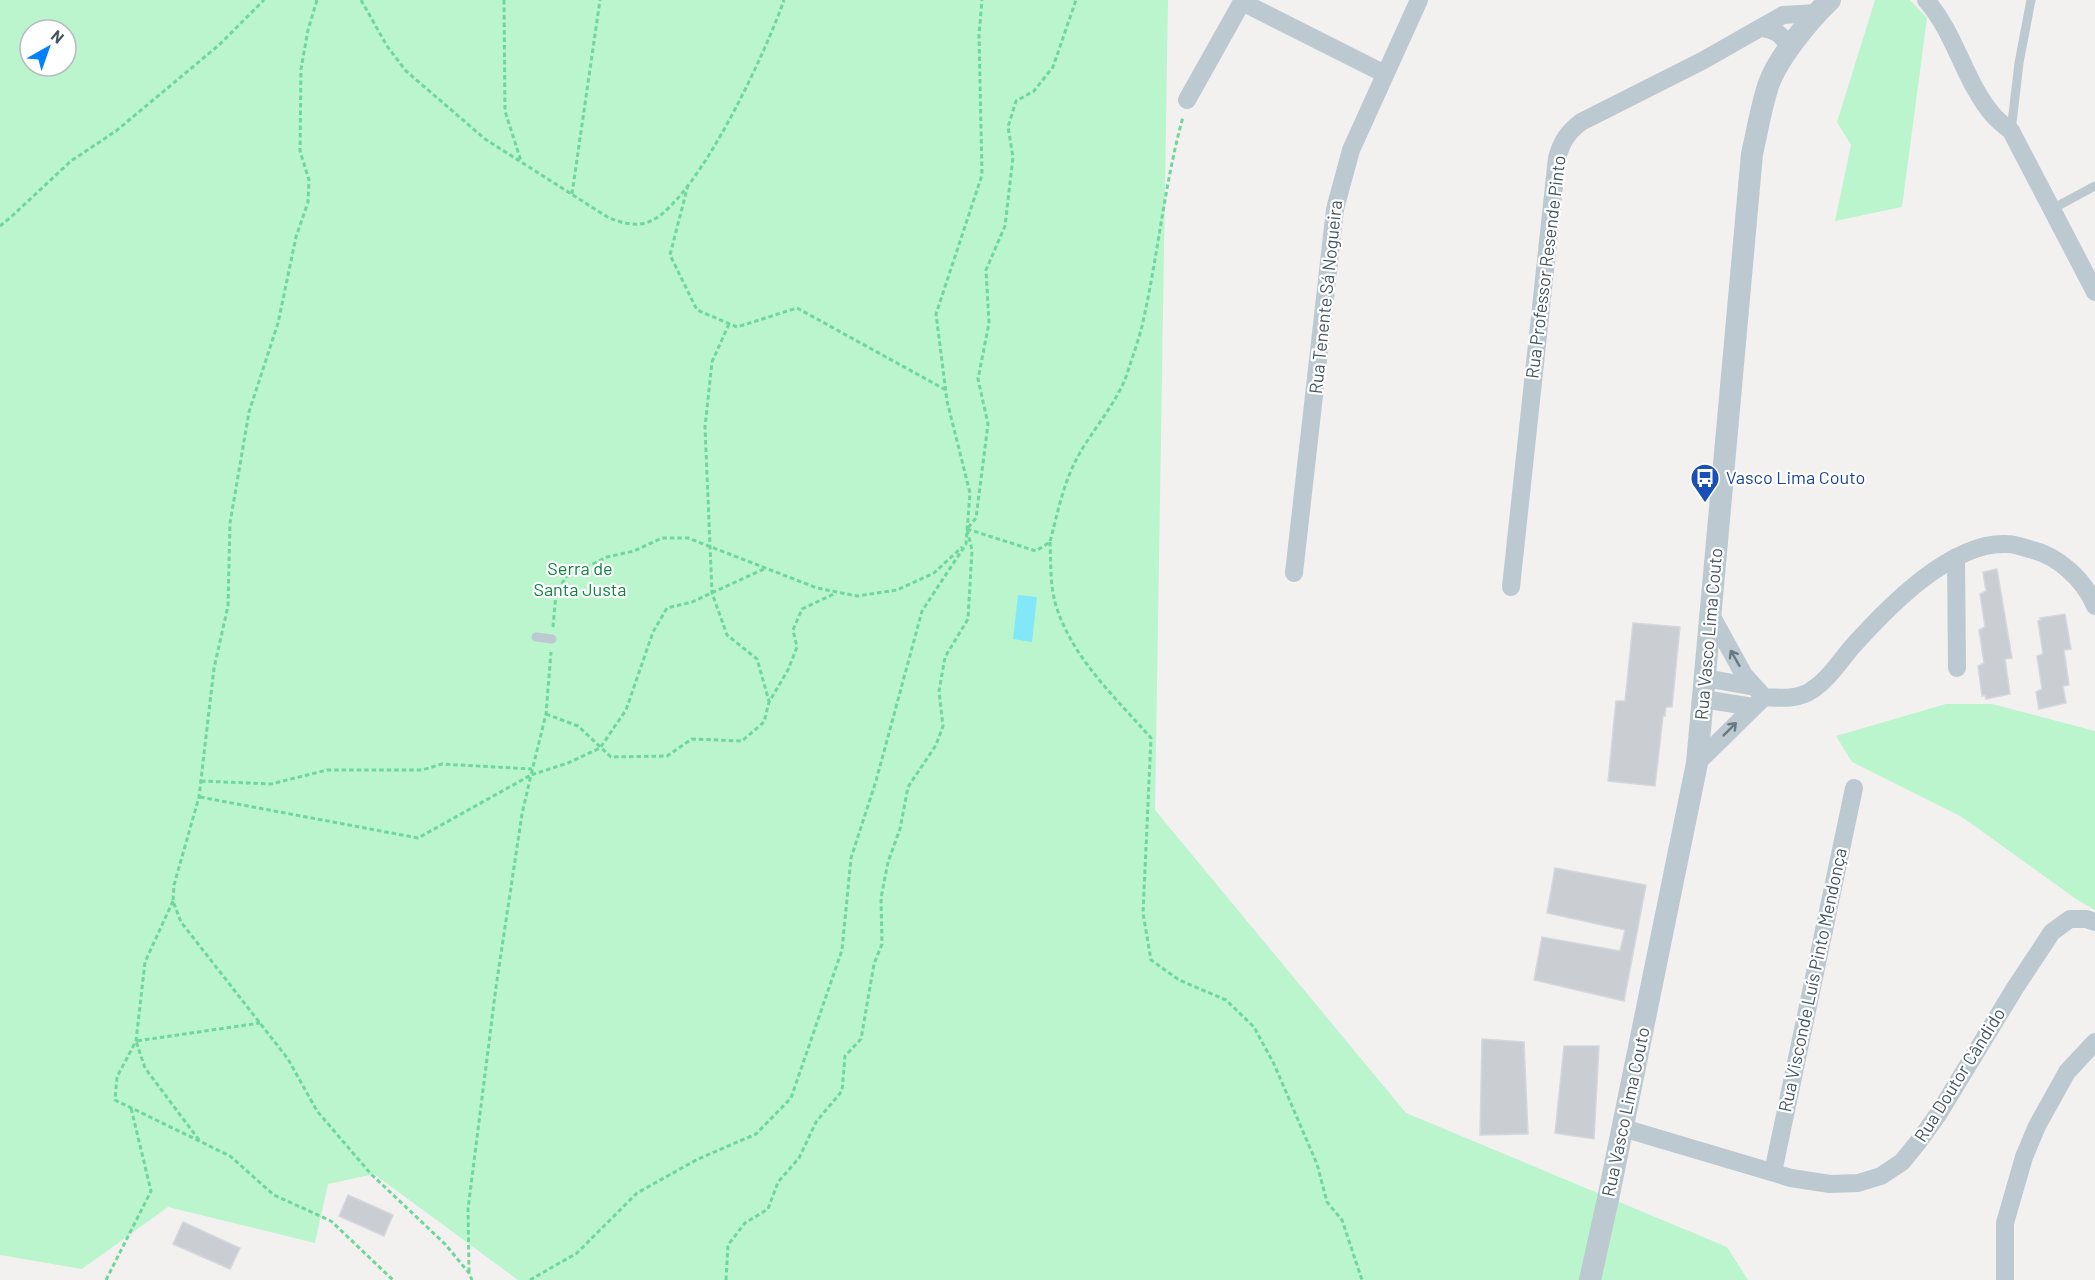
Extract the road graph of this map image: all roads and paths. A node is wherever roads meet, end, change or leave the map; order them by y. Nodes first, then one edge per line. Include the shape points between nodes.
1 (264, 0) edge
2 (317, 0) edge
3 (361, 0) edge
4 (504, 0) edge
5 (600, 0) edge
6 (784, 0) edge
7 (982, 0) edge
8 (1076, 0) edge
9 (1419, 0) edge
10 (1926, 0) edge
11 (2031, 0) edge
12 (1243, 1) edge
13 (1823, 6) edge
14 (1762, 28) junction
15 (1790, 48) junction
16 (1385, 75) junction
17 (1187, 100) joint
18 (2011, 131) junction
19 (522, 163) junction
20 (689, 183) junction
21 (2095, 186) edge
22 (572, 195) junction
23 (2052, 209) junction
24 (0, 225) edge
25 (2095, 292) edge
26 (729, 324) junction
27 (946, 390) junction
28 (967, 530) junction
29 (1050, 542) junction
30 (966, 544) junction
31 (710, 547) junction
32 (1956, 557) junction
33 (764, 568) junction
34 (1294, 573) dead end
35 (1511, 587) dead end
36 (837, 592) junction
37 (712, 593) junction
38 (2095, 606) edge
39 (1711, 615) junction
40 (536, 637) dead end
41 (552, 639) junction
42 (1957, 668) dead end
43 (1704, 688) junction
44 (1757, 697) junction
45 (769, 702) junction
46 (546, 714) junction
47 (600, 748) junction
48 (1697, 763) junction
49 (532, 769) junction
50 (531, 775) junction
51 (201, 781) junction
52 (1854, 788) dead end
53 (200, 797) junction
54 (173, 901) junction
55 (2095, 922) edge
56 (260, 1023) junction
57 (136, 1041) junction
58 (2095, 1042) edge
59 (131, 1108) junction
60 (1623, 1128) junction
61 (201, 1142) junction
62 (1773, 1172) junction
63 (469, 1274) junction
64 (106, 1280) edge
65 (393, 1280) edge
66 (472, 1280) edge
67 (530, 1280) edge
68 (726, 1280) edge
69 (1362, 1280) edge
70 (1590, 1280) edge
71 (2005, 1280) edge

1 - 24 path via 219,45 116,131 71,160
2 - 51 path via 301,69 300,151 309,180 308,201 296,237 278,323 249,412 230,523 228,606 214,668
3 - 19 path via 406,71 485,139
4 - 19 path via 505,111
5 - 22 path
6 - 20 path via 754,73
7 - 27 path via 982,175 936,314
8 - 28 path via 1053,67 1034,91 1016,100 1008,128 1012,157 1005,226 986,270 989,323 978,379 988,424 976,518
9 - 16 street, Rua Tenente Sá Nogueira
10 - 18 street via 1948,31 1979,95
11 - 18 lane
12 - 16 street
12 - 17 street
13 - 14 street, Rua Professor Resende Pinto via 1783,15
13 - 15 street, Rua Vasco Lima Couto
14 - 15 street via 1775,30
14 - 35 street, Rua Professor Resende Pinto via 1581,122 1561,143
15 - 39 street, Rua Vasco Lima Couto via 1769,85 1752,154
16 - 34 street, Rua Tenente Sá Nogueira via 1339,186
17 - 29 path via 1172,156 1142,329 1125,378 1076,460
18 - 23 street
19 - 22 path
20 - 22 path via 651,221 629,225 609,218
20 - 26 path via 670,255 697,310
21 - 23 lane
23 - 25 street
26 - 27 path via 737,327 797,308
26 - 31 path via 712,362 705,427
27 - 28 path via 970,493
28 - 29 path via 1036,551
28 - 30 path
28 - 68 path via 972,550 968,619 945,657 939,691 943,726 936,745 908,787 900,829 888,862 881,898 882,944 874,964 861,1039 845,1056 842,1091 816,1122 800,1158 778,1182 768,1209 745,1223 729,1245
29 - 69 path via 1055,601 1065,629 1088,666 1151,738 1143,913 1151,960 1179,980 1226,1000 1254,1027 1317,1164 1327,1202 1342,1220
30 - 36 path via 934,573 897,590 857,596
30 - 67 path via 922,611 851,858 842,950 791,1098 756,1134 698,1159 637,1193 577,1253
31 - 33 path
31 - 37 path
31 - 41 path via 688,538 662,538 634,551 607,557 566,577 556,594
32 - 38 street via 1976,548 2007,544 2044,552 2070,571
32 - 42 street
32 - 44 street via 1937,566 1898,601 1811,691 1792,698
33 - 36 path
33 - 37 path
36 - 45 path via 802,609 793,630 797,647
37 - 45 path via 727,635 757,659
37 - 47 path via 667,608 653,632 626,710
39 - 43 street, Rua Vasco Lima Couto
44 -> 39 street
40 - 41 lane
41 - 46 path
43 - 44 street
43 - 48 street, Rua Vasco Lima Couto
48 -> 44 street
45 - 47 path via 764,722 742,741 692,739 667,756 611,757
46 - 47 path via 578,726
46 - 49 path
47 - 50 path
48 - 60 street, Rua Vasco Lima Couto
49 - 50 path
49 - 51 path via 442,764 422,770 327,770 271,784
50 - 53 path via 418,838
50 - 63 path via 498,975 468,1209
51 - 53 path
52 - 62 street, Rua Visconde Luís Pinto Mendonça
53 - 54 path via 174,885
54 - 56 path via 181,922
54 - 57 path via 145,962
55 - 62 street, Rua Doutor Cândido via 2070,919 2052,932 1939,1113 1902,1162 1881,1176 1858,1183 1830,1184
56 - 57 path
56 - 63 path via 288,1059 316,1111 370,1174 445,1244
57 - 59 path via 117,1077 115,1100
57 - 61 path via 145,1068
58 - 71 street via 2067,1072 2024,1157 2005,1223
59 - 61 path
59 - 64 path via 151,1191
60 - 62 street, Rua Doutor Cândido
60 - 70 street, Rua Vasco Lima Couto
61 - 65 path via 230,1156 274,1195 331,1221
63 - 66 path

